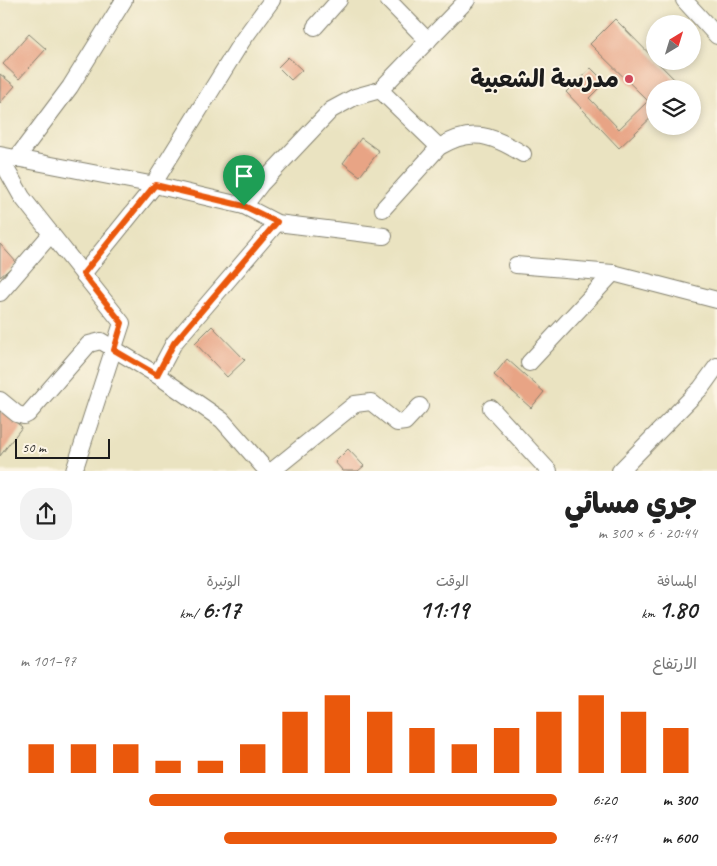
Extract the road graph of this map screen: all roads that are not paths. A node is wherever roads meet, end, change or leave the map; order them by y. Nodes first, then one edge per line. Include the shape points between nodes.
1 (124, 0) edge
2 (272, 0) edge
3 (339, 0) edge
4 (388, 0) edge
5 (467, 0) edge
6 (684, 0) edge
7 (701, 6) edge
8 (315, 27) dead end
9 (717, 36) edge
10 (428, 41) junction
11 (380, 90) junction
12 (439, 147) junction
13 (523, 154) dead end
14 (5, 157) edge
15 (155, 185) junction
16 (244, 206) junction
17 (383, 209) dead end
18 (277, 222) junction
19 (51, 234) junction
20 (384, 236) dead end
21 (516, 265) dead end
22 (613, 273) junction
23 (83, 274) junction
24 (0, 293) edge
25 (717, 300) edge
26 (114, 350) junction
27 (529, 363) dead end
28 (717, 366) edge
29 (157, 375) junction
30 (0, 400) edge
31 (420, 406) dead end
32 (490, 408) dead end
33 (74, 471) edge
34 (267, 471) edge
35 (272, 471) edge
36 (549, 471) edge
37 (620, 471) edge

1 - 14 street via 70,87
2 - 15 street via 242,41
3 - 8 street
4 - 10 street
5 - 10 street
6 - 7 street
7 - 9 street
10 - 11 street
11 - 12 street
11 - 16 street via 355,97 331,110
12 - 13 street via 469,135 486,136
12 - 17 street
14 - 15 street
14 - 19 street via 22,198
15 - 16 street
15 - 23 street
16 - 18 street
18 - 20 street
18 - 29 street via 180,336
19 - 23 street
19 - 24 street
21 - 22 street
22 - 25 street
22 - 27 street
23 - 26 street via 122,323
26 - 29 street
26 - 30 street via 101,342 89,344 24,416
26 - 33 street
28 - 37 street via 702,388
29 - 34 street via 222,420
31 - 35 street via 405,422 397,423 371,402 355,404
32 - 36 street

